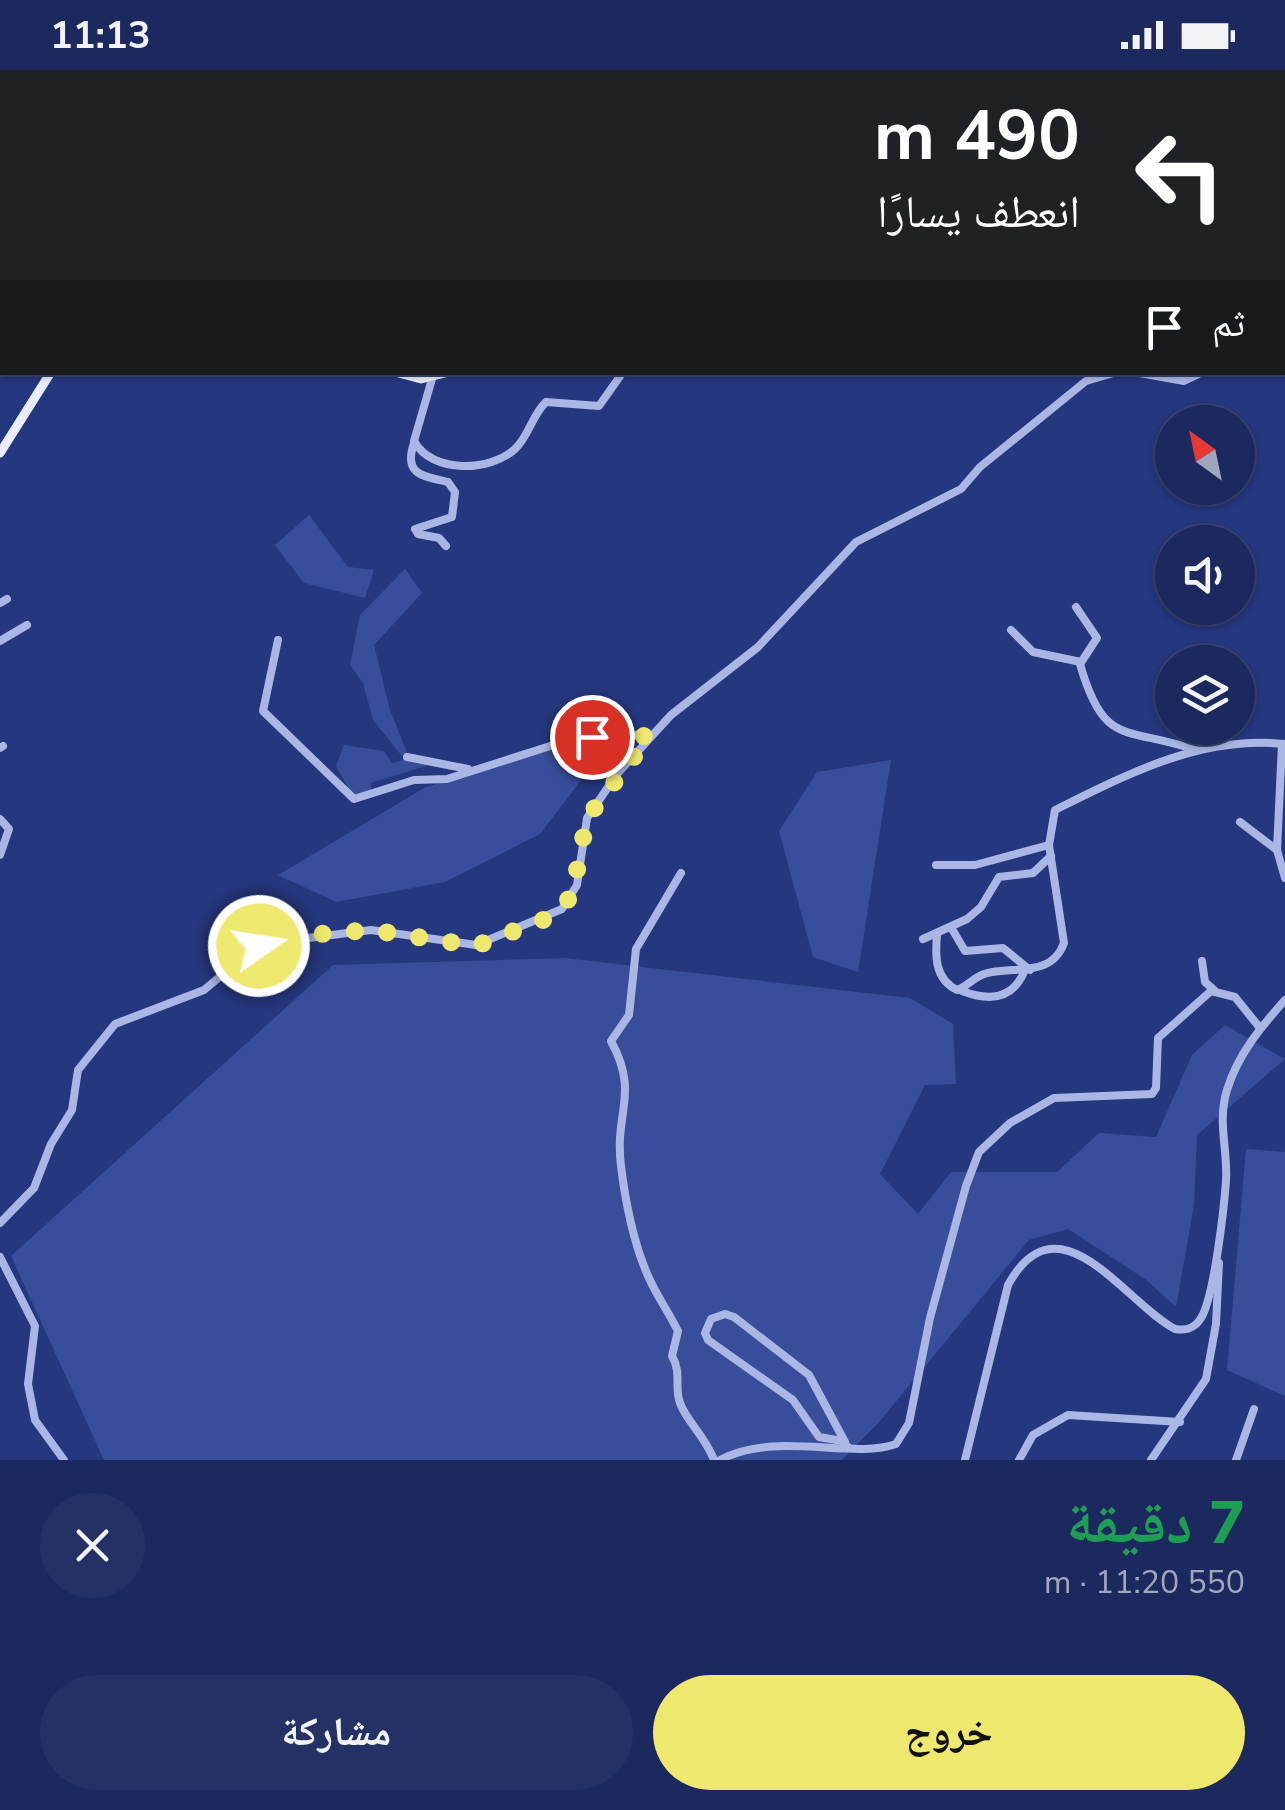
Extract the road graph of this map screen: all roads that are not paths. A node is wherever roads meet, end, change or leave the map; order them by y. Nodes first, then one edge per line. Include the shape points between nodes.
1 (49, 375) edge
2 (411, 375) edge
3 (442, 375) edge
4 (621, 375) edge
5 (1107, 375) edge
6 (1153, 375) edge
7 (1196, 375) edge
8 (432, 379) junction
9 (414, 441) junction
10 (0, 453) edge
11 (446, 546) dead end
12 (1076, 608) dead end
13 (27, 625) dead end
14 (1010, 630) dead end
15 (278, 640) dead end
16 (0, 641) edge
17 (1081, 662) junction
18 (650, 736) junction
19 (1283, 744) edge
20 (1196, 750) junction
21 (407, 757) dead end
22 (468, 769) junction
23 (0, 819) edge
24 (1240, 822) dead end
25 (1049, 844) junction
26 (1277, 850) junction
27 (0, 855) edge
28 (1051, 856) junction
29 (936, 865) dead end
30 (681, 873) dead end
31 (1285, 878) edge
32 (952, 929) junction
33 (937, 935) junction
34 (923, 939) dead end
35 (1202, 961) dead end
36 (1027, 971) junction
37 (1214, 990) junction
38 (962, 991) junction
39 (1285, 1000) edge
40 (1246, 1008) junction
41 (1268, 1018) junction
42 (1260, 1028) junction
43 (1226, 1172) junction
44 (0, 1223) edge
45 (0, 1257) edge
46 (1254, 1410) dead end
47 (1180, 1422) junction
48 (847, 1445) junction
49 (64, 1460) edge
50 (717, 1460) edge
51 (965, 1460) edge
52 (1019, 1460) edge
53 (1151, 1460) edge
54 (1236, 1460) edge

1 - 10 main road
2 - 8 main road
3 - 8 main road
4 - 9 street via 599,406 546,402 520,443 492,461 436,461
5 - 18 street via 1086,381 961,489 841,554 758,647
6 - 7 street
8 - 9 street
9 - 11 street via 413,470 448,482 456,492 452,518 415,531
12 - 17 street via 1097,638
13 - 16 street
14 - 17 street via 1032,652
15 - 22 street via 262,711 354,798
17 - 20 street via 1107,724
18 - 22 street via 570,740
18 - 44 street via 587,818 572,896 548,918 476,946 371,930 270,943 204,990 115,1024 78,1070 72,1110 34,1188
19 - 20 street via 1225,741
19 - 26 street
20 - 25 street via 1055,810
21 - 22 street
23 - 27 street via 9,829
24 - 26 street
25 - 28 street
25 - 29 street via 975,865
26 - 31 street
28 - 32 street via 1033,872 998,877 982,907
28 - 36 street via 1064,944 1055,958
30 - 50 street via 636,949 629,1015 611,1041 629,1095 620,1111 620,1164 649,1278 678,1332 672,1356 680,1368 679,1402
32 - 33 street
32 - 36 street via 965,951 1003,948
33 - 34 street
33 - 38 street via 941,976
35 - 37 street via 1205,982
36 - 38 street via 984,974
36 - 38 street via 1002,995
37 - 40 street via 1228,992
37 - 48 street via 1158,1038 1152,1094 1054,1098 990,1139 966,1186 907,1430 892,1447
39 - 41 street
40 - 41 street
40 - 42 street
41 - 42 street
42 - 43 street via 1224,1100
43 - 47 street via 1230,1188 1220,1234 1212,1355 1203,1387
43 - 51 street via 1210,1296 1192,1328 1167,1325 1074,1250 1037,1254 1015,1271
45 - 49 street via 35,1326 28,1384 35,1420
46 - 54 street
47 - 52 street via 1068,1415 1032,1435
47 - 53 street
48 - 48 street via 819,1437 793,1400 708,1340 711,1320 734,1317 809,1375
48 - 50 street via 780,1446

